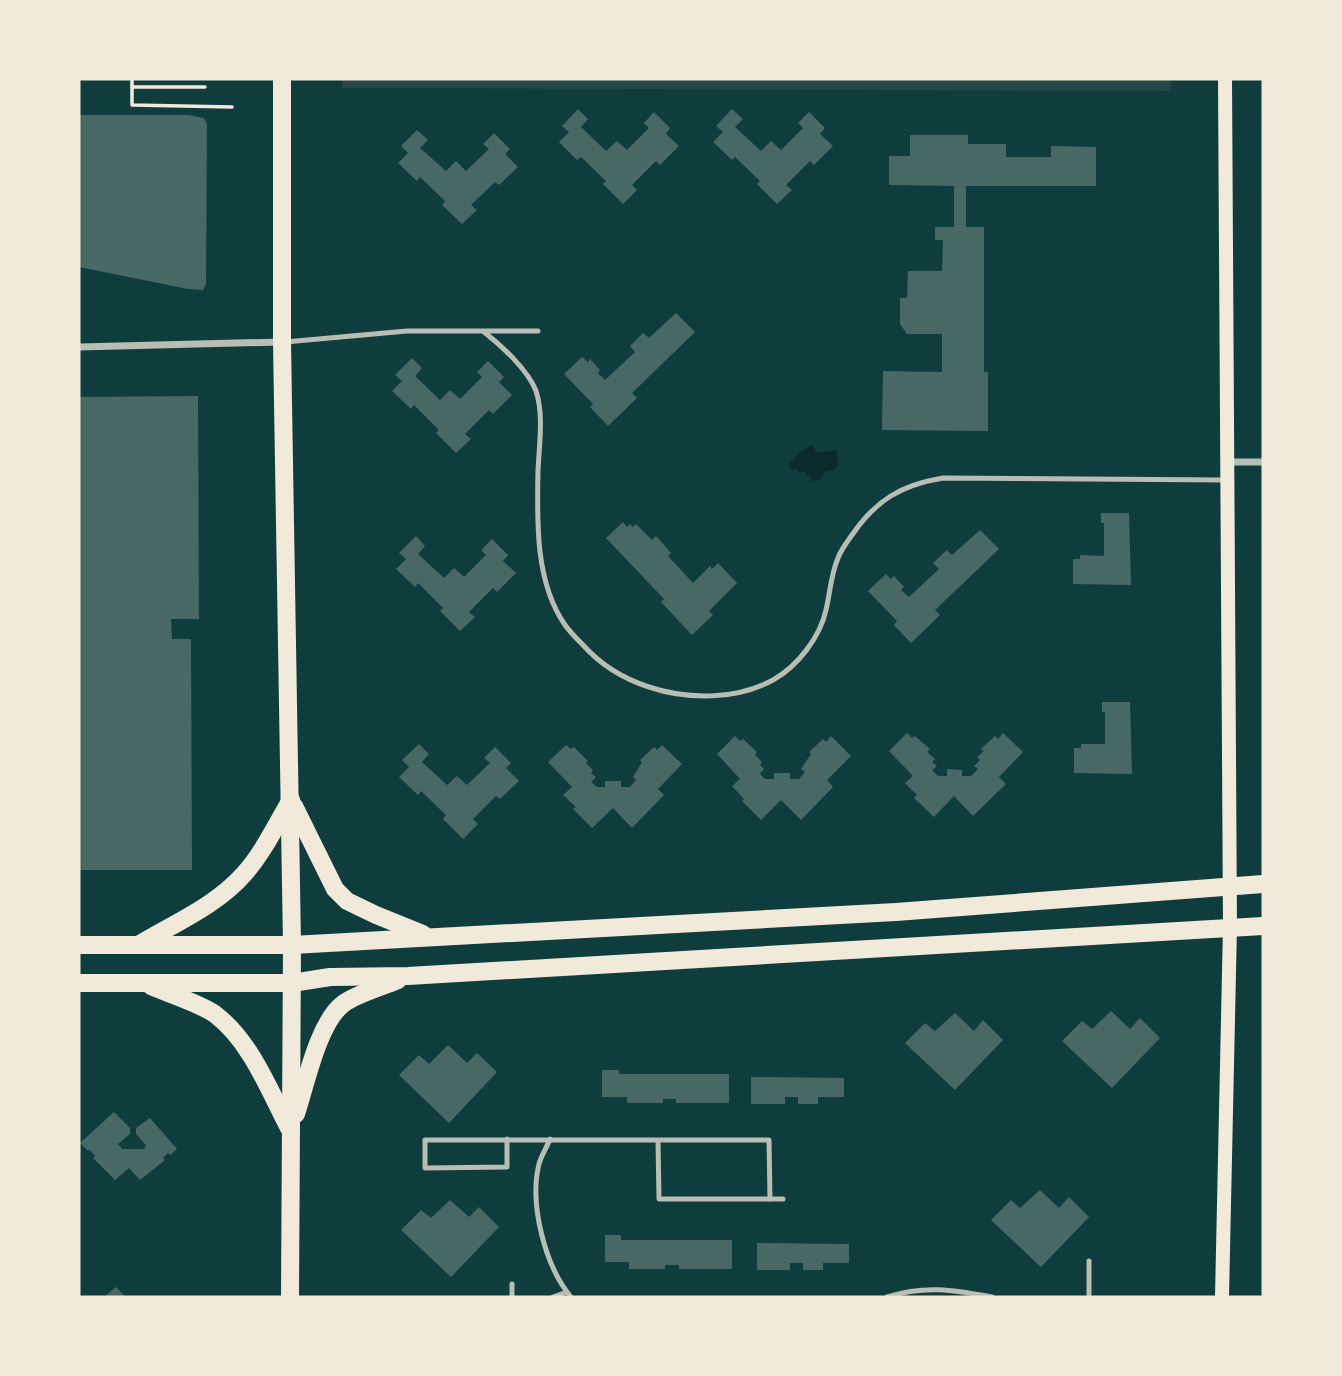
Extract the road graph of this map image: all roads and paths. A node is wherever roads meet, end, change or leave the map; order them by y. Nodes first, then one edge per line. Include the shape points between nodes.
1 (132, 79) edge
2 (282, 79) edge
3 (1225, 79) edge
4 (132, 87) junction
5 (205, 87) dead end
6 (232, 107) dead end
7 (538, 331) dead end
8 (484, 332) junction
9 (282, 342) junction
10 (79, 346) edge
11 (1228, 462) junction
12 (1263, 462) edge
13 (1228, 480) junction
14 (290, 800) junction
15 (1263, 884) edge
16 (1229, 886) junction
17 (1230, 926) junction
18 (1263, 926) edge
19 (430, 937) junction
20 (139, 944) junction
21 (79, 945) edge
22 (292, 945) junction
23 (408, 976) junction
24 (79, 983) edge
25 (144, 983) junction
26 (292, 983) junction
27 (291, 1131) junction
28 (507, 1139) junction
29 (550, 1139) junction
30 (658, 1140) junction
31 (770, 1199) junction
32 (783, 1199) dead end
33 (1089, 1261) dead end
34 (512, 1284) dead end
35 (569, 1294) edge
36 (290, 1297) edge
37 (512, 1297) edge
38 (552, 1297) edge
39 (887, 1297) edge
40 (992, 1297) edge
41 (1089, 1297) edge
42 (1222, 1297) edge

1 - 4 path
2 - 9 main road
3 - 11 main road
4 - 5 path
4 - 6 path via 132,106
7 - 8 lane
8 - 9 lane via 407,331
8 - 13 lane via 517,363 536,390 540,415 538,525 551,598 565,625 610,669 669,694 740,692 774,680 816,638 838,557 850,539 873,509 918,482 943,478
9 - 10 street
9 - 14 main road
11 - 12 street
11 - 13 main road
13 - 16 main road
14 - 19 main road via 335,889 347,901
14 - 20 main road via 242,876 208,904
14 - 22 main road
15 - 16 main road
16 - 17 main road
16 - 19 main road via 895,912
17 - 18 main road
17 - 23 main road
17 - 42 main road
19 - 22 main road
20 - 21 main road
20 - 22 main road
22 - 26 main road
23 - 26 main road via 330,977
23 - 27 main road via 344,1003 332,1016 323,1029
24 - 25 main road
25 - 26 main road
25 - 27 main road via 215,1013 243,1043
26 - 27 main road
27 - 36 main road
28 - 28 lane via 507,1167 425,1168 425,1140
28 - 29 lane
29 - 30 lane
29 - 35 lane via 539,1164 538,1218 556,1274
30 - 31 lane via 769,1140
30 - 31 lane via 659,1199
31 - 32 lane
33 - 41 lane
34 - 37 lane
35 - 38 lane
39 - 40 lane via 928,1289

